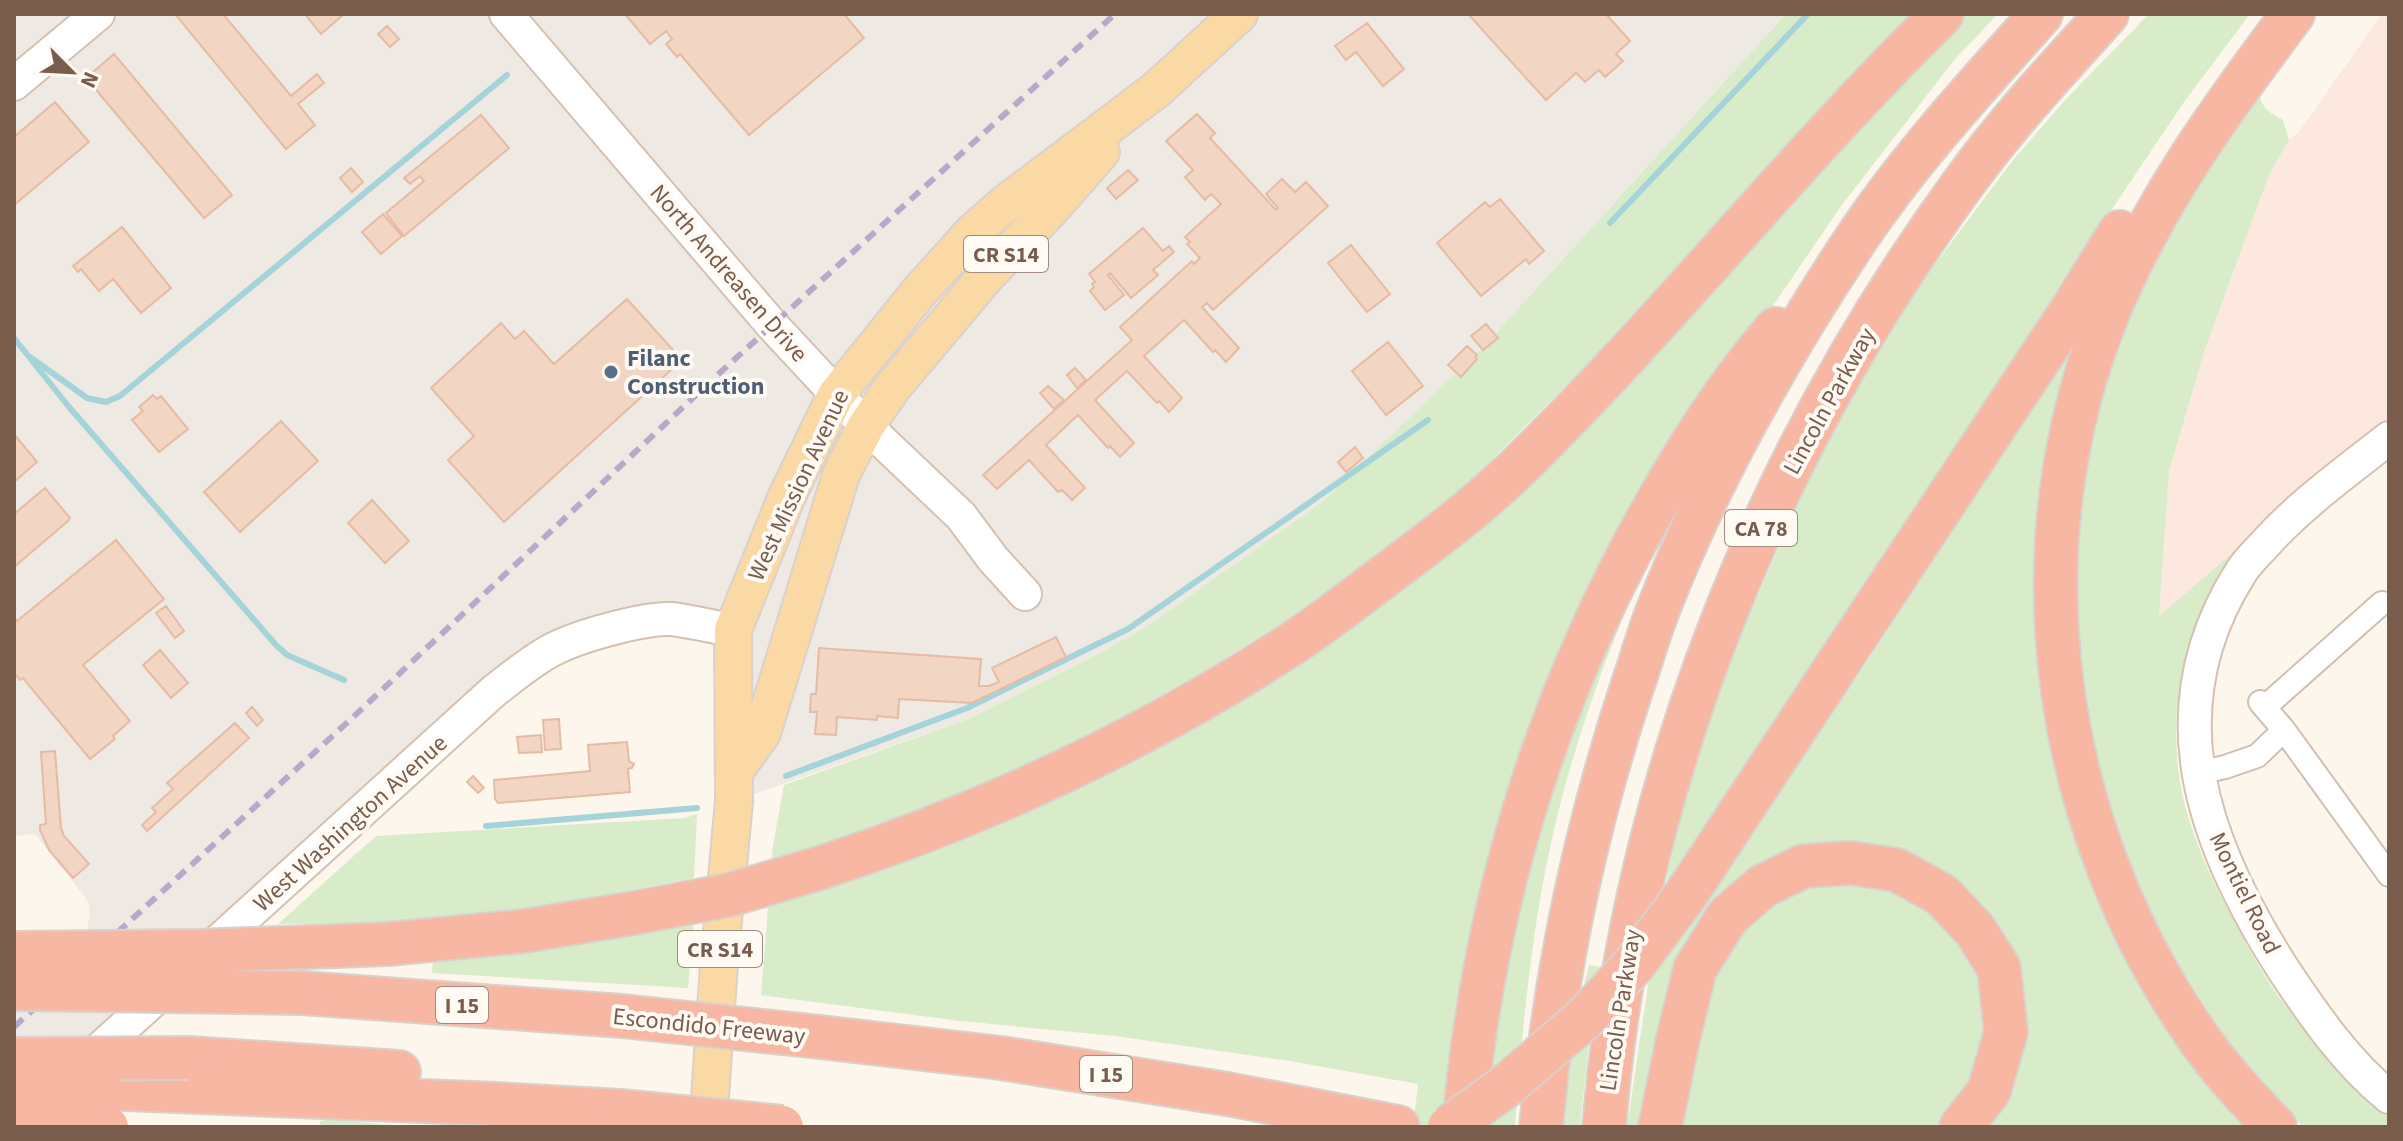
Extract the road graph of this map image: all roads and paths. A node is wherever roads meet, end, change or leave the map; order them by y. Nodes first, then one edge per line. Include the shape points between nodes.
1 (98, 14) edge
2 (506, 14) edge
3 (1239, 14) edge
4 (1942, 14) edge
5 (2041, 14) edge
6 (2107, 14) edge
7 (2270, 14) edge
8 (2293, 14) edge
9 (14, 84) edge
10 (1156, 90) junction
11 (1859, 235) junction
12 (836, 395) junction
13 (866, 426) junction
14 (2389, 438) edge
15 (1025, 594) dead end
16 (2382, 603) dead end
17 (733, 630) junction
18 (2284, 730) junction
19 (734, 772) junction
20 (2197, 773) junction
21 (2389, 875) edge
22 (14, 953) edge
23 (14, 989) edge
24 (14, 1059) edge
25 (190, 1075) junction
26 (14, 1089) edge
27 (2389, 1097) edge
28 (14, 1112) edge
29 (14, 1127) edge
30 (107, 1127) edge
31 (708, 1127) edge
32 (782, 1127) edge
33 (1398, 1127) edge
34 (1449, 1127) edge
35 (1464, 1127) edge
36 (1541, 1127) edge
37 (1604, 1127) edge
38 (1660, 1127) edge
39 (1961, 1127) edge
40 (2275, 1127) edge

1 - 9 street
2 - 12 street, North Andreasen Drive
3 - 10 main road, West Mission Avenue / CR S14
4 - 22 highway, bridge via 1601,383 1461,518 1294,642 1108,749 962,818 820,868 729,895 634,913 510,933 388,944
5 - 11 highway, CA 78 via 1953,114
6 - 37 highway, Lincoln Parkway / CA 78 via 1995,143 1909,261 1822,407 1742,572 1670,769 1648,854 1620,1000
7 - 34 highway, bridge via 2147,189 1687,893 1586,1017
8 - 40 highway via 2193,153 2154,217 2107,314 2063,477 2055,609 2068,734 2113,882 2194,1032
10 - 12 main road, West Mission Avenue / CR S14 via 973,232
10 - 13 main road, West Mission Avenue / CR S14 via 987,275
11 - 35 highway via 1743,367 1680,460 1571,675 1504,878 1480,987
11 - 36 highway, CA 78 via 1736,440 1658,610 1594,813 1574,897
12 - 13 street, North Andreasen Drive
12 - 17 main road, West Mission Avenue / CR S14 via 787,496
13 - 15 street, North Andreasen Drive via 961,516
13 - 19 main road, West Mission Avenue / CR S14 via 841,475 762,733
14 - 20 street, Montiel Road via 2289,518 2242,569 2213,624 2194,699
16 - 18 street via 2263,704
17 - 19 main road, West Mission Avenue / CR S14
17 - 29 street, West Washington Avenue via 669,619 634,624 552,650 523,669
18 - 20 street via 2257,756
18 - 21 street
19 - 31 main road, West Mission Avenue / CR S14
20 - 27 street, Montiel Road via 2218,848 2259,931 2319,1023
23 - 33 highway, Escondido Freeway / I 15, bridge via 302,993 622,1016 1015,1060
24 - 25 highway, bridge
25 - 26 highway, bridge via 100,1088
25 - 32 highway, bridge via 454,1076 496,1104
28 - 30 highway, bridge
38 - 39 highway via 1695,969 1728,916 1763,886 1804,866 1851,863 1897,870 1942,895 1975,930 1999,968 2006,1032 1989,1091

